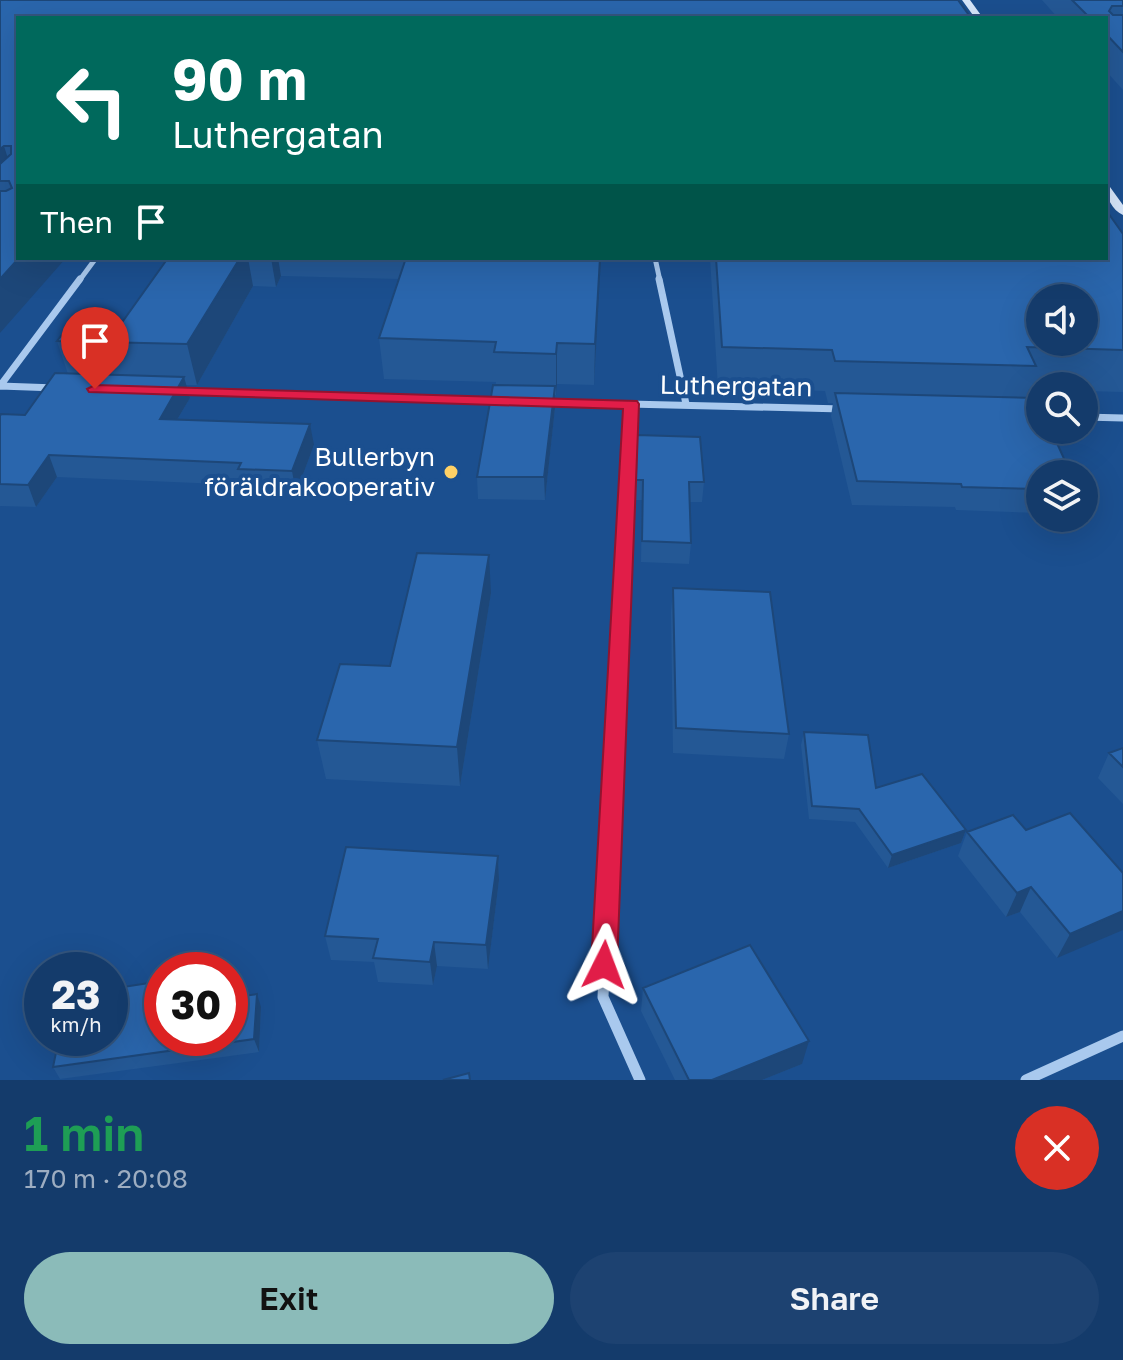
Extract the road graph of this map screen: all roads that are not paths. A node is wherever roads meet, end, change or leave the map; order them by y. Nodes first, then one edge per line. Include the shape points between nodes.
1 (1108, 192) edge
2 (1123, 212) edge
3 (94, 260) edge
4 (655, 260) edge
5 (0, 386) edge
6 (63, 388) edge
7 (174, 391) edge
8 (505, 401) edge
9 (537, 402) edge
10 (631, 404) junction
11 (686, 404) junction
12 (855, 409) edge
13 (1098, 417) edge
14 (1123, 418) edge
15 (1123, 1036) edge
16 (640, 1080) edge
17 (1026, 1080) edge

1 - 2 main road
3 - 5 street
4 - 11 street
5 - 6 street
7 - 8 street
9 - 10 street, Luthergatan
10 - 11 street, Luthergatan
10 - 16 street via 603,997
11 - 12 street, Luthergatan
13 - 14 street
15 - 17 street

